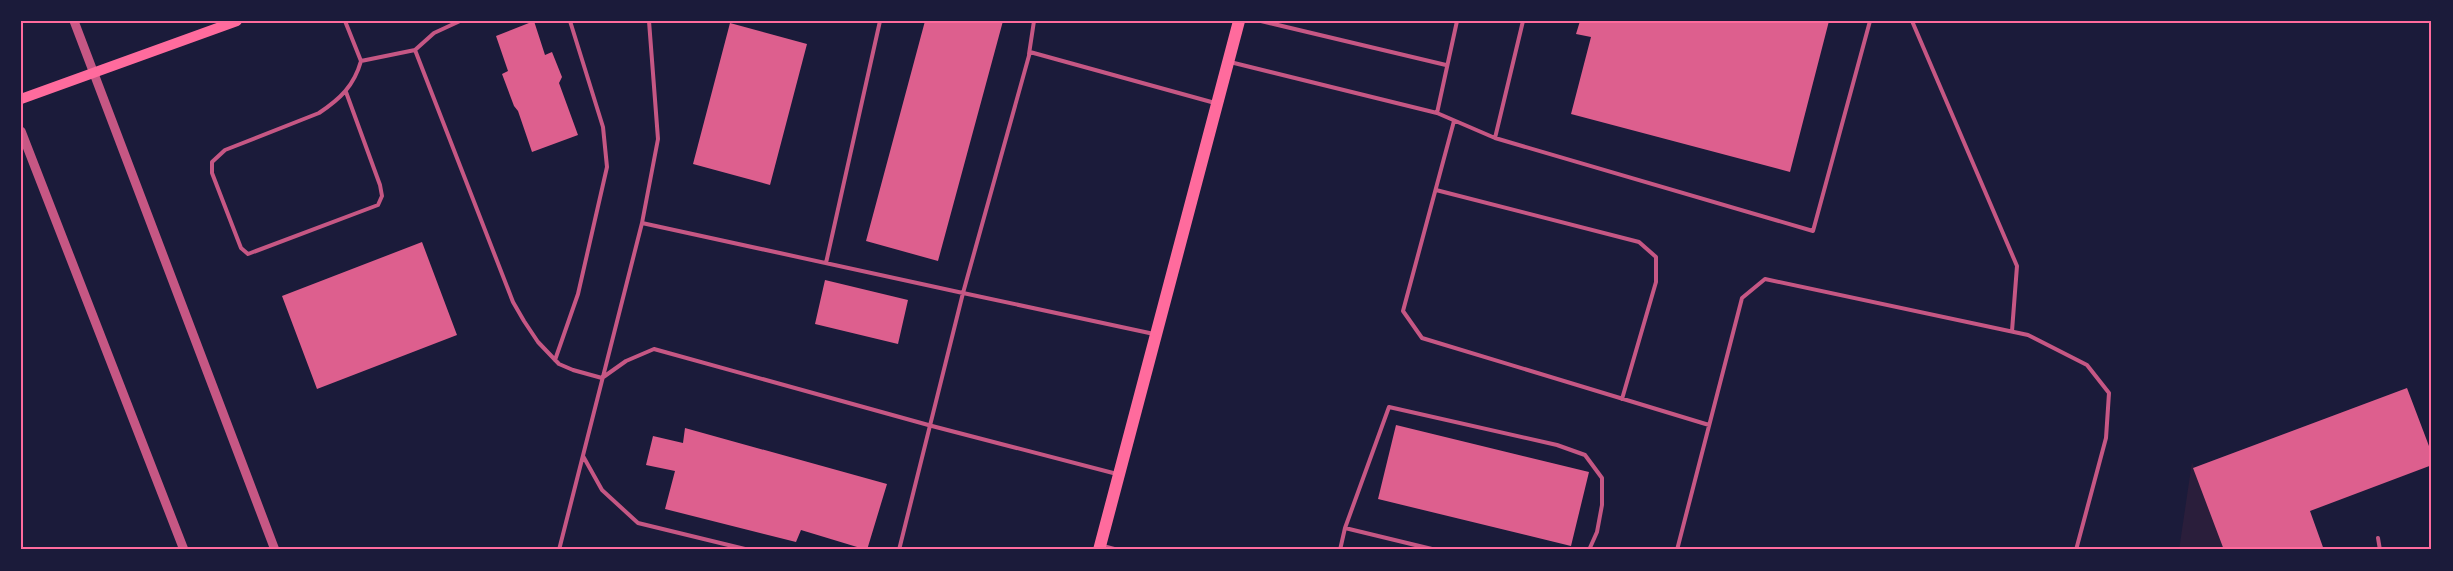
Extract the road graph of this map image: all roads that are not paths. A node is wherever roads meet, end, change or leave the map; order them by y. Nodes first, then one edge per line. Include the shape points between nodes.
1 (74, 21) edge
2 (237, 21) edge
3 (345, 21) edge
4 (460, 21) edge
5 (570, 21) edge
6 (649, 21) edge
7 (880, 21) edge
8 (1034, 21) edge
9 (1239, 21) edge
10 (1261, 21) edge
11 (1457, 21) edge
12 (1523, 21) edge
13 (1870, 21) edge
14 (1912, 21) edge
15 (415, 50) junction
16 (1029, 57) junction
17 (361, 61) junction
18 (1228, 61) junction
19 (1446, 65) junction
20 (93, 73) junction
21 (346, 92) junction
22 (21, 99) edge
23 (1217, 104) junction
24 (1436, 113) junction
25 (1454, 121) junction
26 (21, 132) edge
27 (1495, 138) junction
28 (1436, 190) junction
29 (642, 223) junction
30 (826, 263) junction
31 (964, 292) junction
32 (2012, 331) junction
33 (1156, 335) junction
34 (556, 360) junction
35 (602, 378) junction
36 (1622, 399) junction
37 (1709, 425) junction
38 (932, 426) junction
39 (583, 456) junction
40 (1119, 474) junction
41 (1345, 528) junction
42 (2378, 538) dead end
43 (1100, 547) edge
44 (184, 550) edge
45 (275, 550) edge
46 (559, 550) edge
47 (749, 550) edge
48 (899, 550) edge
49 (1118, 550) edge
50 (1340, 550) edge
51 (1436, 550) edge
52 (1589, 550) edge
53 (1677, 550) edge
54 (2076, 550) edge
55 (2380, 550) edge

1 - 20 street
2 - 20 main road
3 - 17 lane
4 - 15 lane via 434,33
5 - 34 lane via 602,127 607,167 578,294
6 - 29 lane via 658,139
7 - 30 lane
8 - 16 lane
9 - 18 main road
10 - 19 lane
11 - 19 lane
12 - 27 lane
13 - 27 lane via 1813,231
14 - 32 lane via 2016,266
15 - 17 lane
15 - 34 lane via 513,302 538,342
16 - 23 lane via 1030,52
16 - 31 lane
17 - 21 lane
18 - 23 main road
18 - 24 lane
19 - 24 lane
20 - 22 main road
20 - 45 street
21 - 21 lane via 380,186 382,196 378,205 248,254 241,248 212,173 212,162 225,150 319,113
23 - 33 main road
24 - 25 lane
25 - 27 lane
25 - 28 lane
26 - 44 street
28 - 36 lane via 1403,310 1422,338
28 - 36 lane via 1638,242 1656,257 1656,282
29 - 30 lane
29 - 35 lane
30 - 31 lane
31 - 33 lane
31 - 38 lane
32 - 37 lane via 1766,279 1742,298
32 - 54 lane via 2028,335 2087,365 2109,394 2106,438
33 - 40 main road
34 - 35 lane via 573,370
35 - 38 lane via 626,361 654,349
35 - 39 lane
36 - 37 lane
37 - 53 lane
38 - 40 lane
38 - 48 lane
39 - 46 lane
39 - 47 lane via 602,490 638,523
40 - 43 main road
41 - 50 lane
41 - 51 lane
41 - 52 lane via 1388,407 1558,445 1584,455 1602,478 1602,505 1597,532
42 - 55 lane
43 - 49 lane

